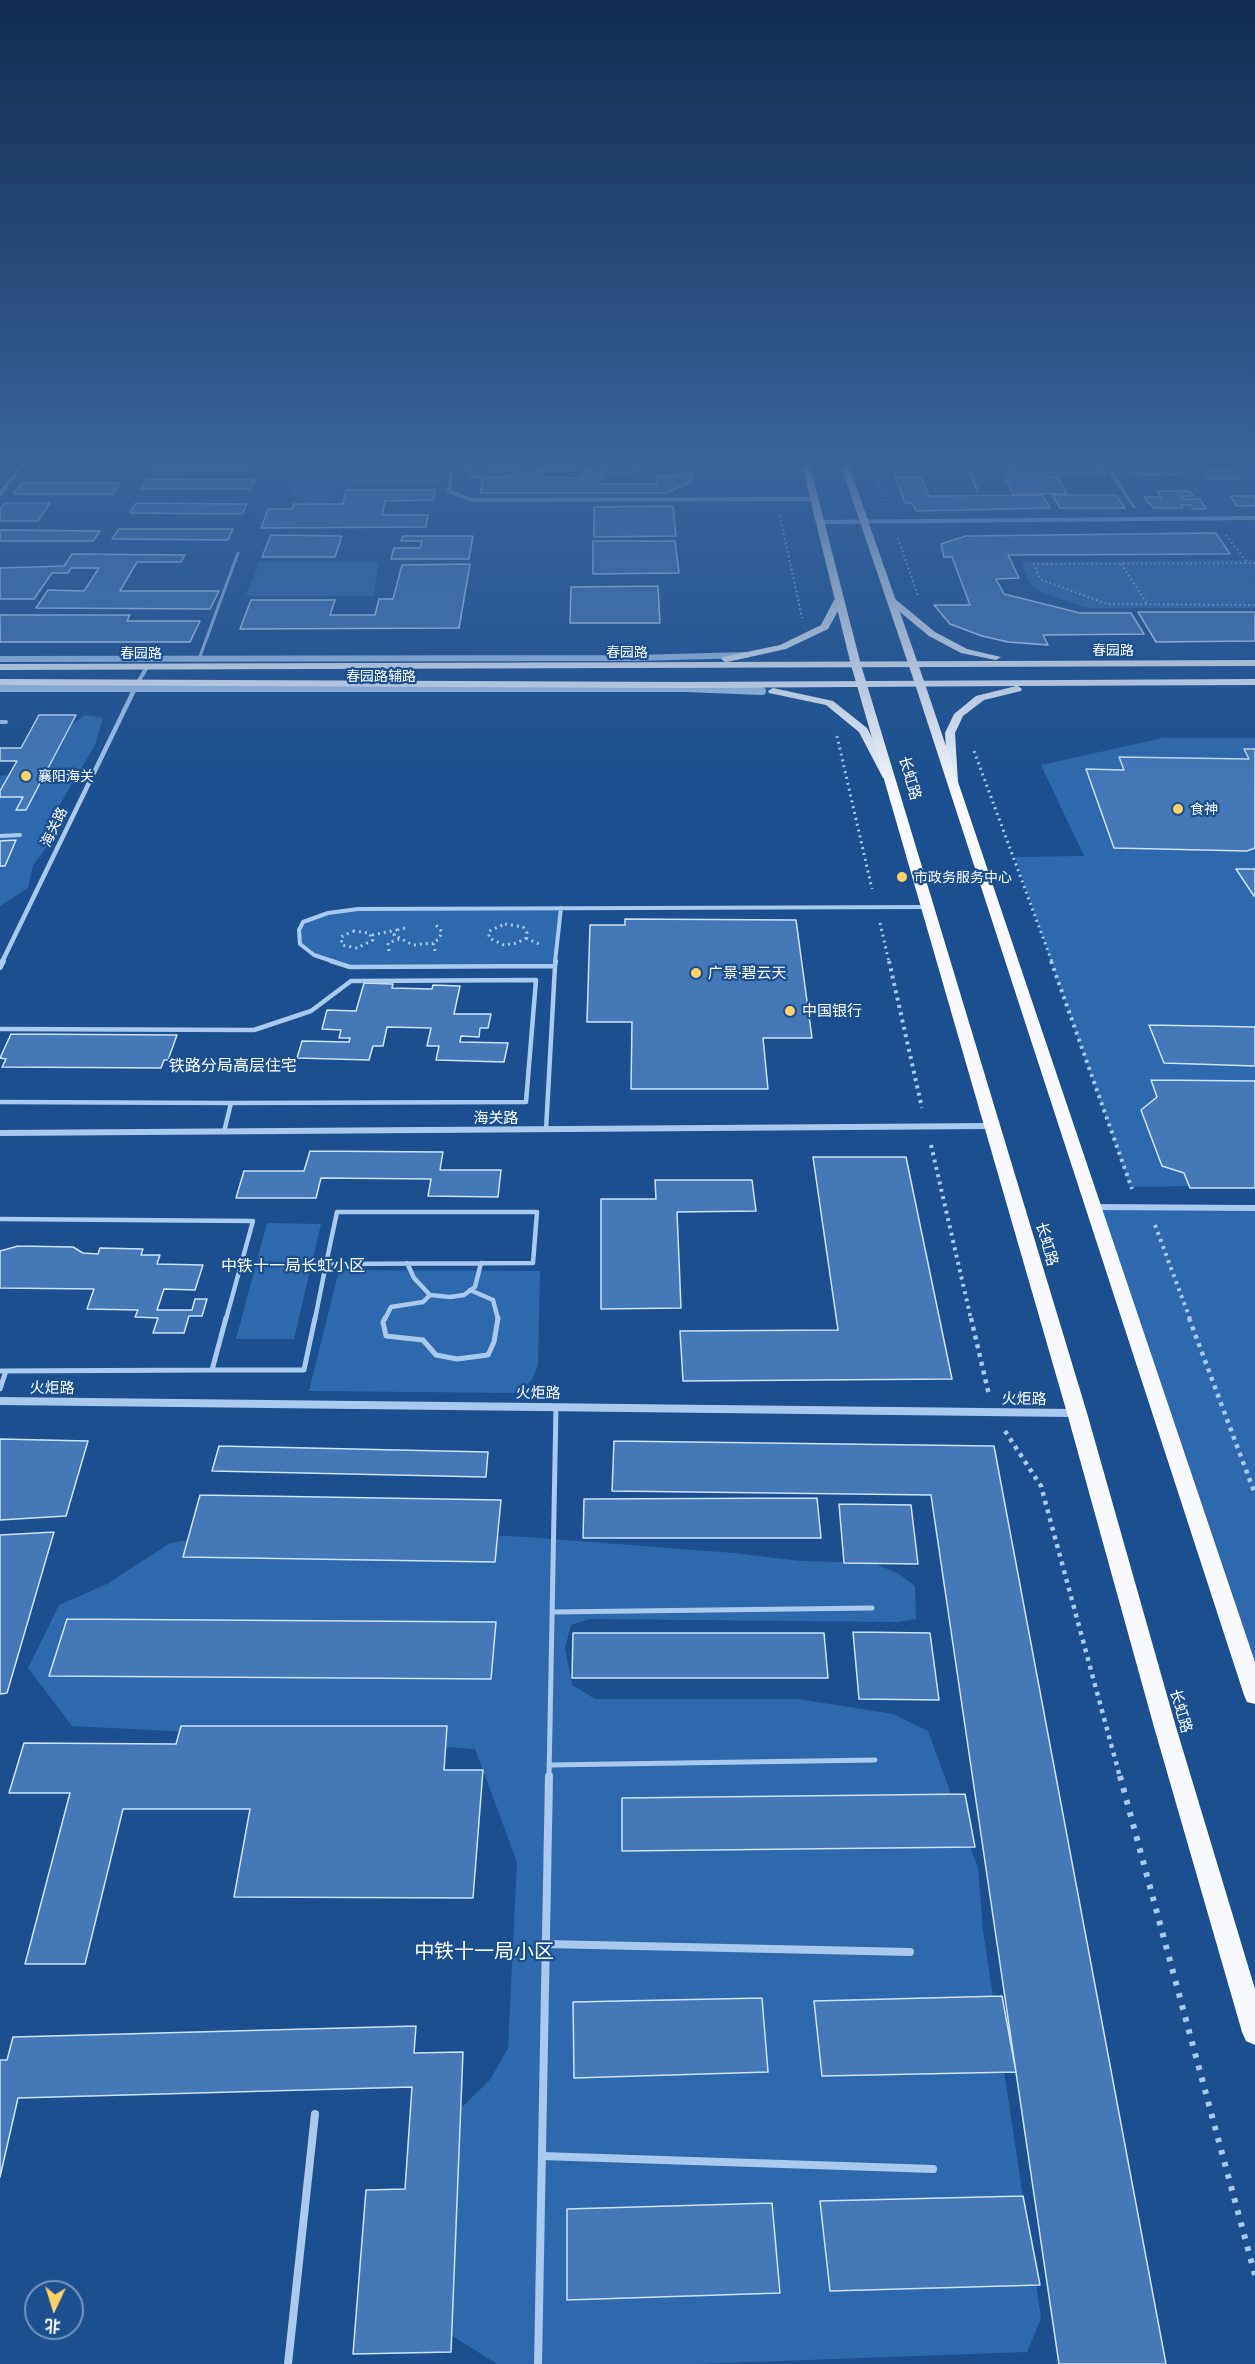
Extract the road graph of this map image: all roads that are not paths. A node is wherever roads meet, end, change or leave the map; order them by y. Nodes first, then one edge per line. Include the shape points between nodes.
1 (229, 576) edge
2 (833, 576) edge
3 (883, 576) edge
4 (839, 600) junction
5 (892, 601) junction
6 (746, 655) junction
7 (0, 659) edge
8 (198, 659) junction
9 (1255, 663) edge
10 (856, 664) junction
11 (913, 664) junction
12 (1034, 664) junction
13 (694, 666) junction
14 (0, 667) edge
15 (147, 667) junction
16 (0, 682) edge
17 (1255, 682) edge
18 (1042, 683) junction
19 (862, 684) junction
20 (920, 684) junction
21 (136, 685) junction
22 (686, 685) junction
23 (0, 688) edge
24 (762, 691) junction
25 (0, 722) edge
26 (6, 722) dead end
27 (891, 784) junction
28 (953, 785) junction
29 (20, 835) dead end
30 (0, 836) edge
31 (927, 907) junction
32 (561, 908) junction
33 (555, 966) junction
34 (0, 967) edge
35 (0, 1029) edge
36 (0, 1102) edge
37 (231, 1103) junction
38 (992, 1126) junction
39 (546, 1130) junction
40 (224, 1132) junction
41 (0, 1133) edge
42 (1093, 1207) junction
43 (1255, 1208) edge
44 (0, 1220) edge
45 (407, 1263) junction
46 (481, 1263) junction
47 (326, 1264) junction
48 (470, 1290) junction
49 (430, 1295) junction
50 (212, 1370) junction
51 (3, 1371) edge
52 (0, 1389) edge
53 (0, 1401) edge
54 (556, 1407) junction
55 (1077, 1413) junction
56 (872, 1608) dead end
57 (552, 1612) junction
58 (1255, 1695) edge
59 (875, 1760) dead end
60 (549, 1765) junction
61 (546, 1944) junction
62 (910, 1952) dead end
63 (1255, 2032) edge
64 (315, 2115) dead end
65 (542, 2156) junction
66 (933, 2169) dead end
67 (288, 2364) edge
68 (538, 2364) edge

1 - 8 lane
2 - 4 highway, 长虹路
3 - 5 highway
4 - 6 main road via 825,627 783,647
4 - 10 highway, 长虹路
5 - 11 highway
5 - 12 main road via 932,634 964,651
6 - 8 street, 春园路辅路
6 - 13 main road
7 - 8 street, 春园路辅路
9 - 12 main road, 春园路
10 - 11 main road, 春园路
10 - 13 main road, 春园路
10 - 19 highway, 长虹路
11 - 12 main road, 春园路
11 - 20 highway
13 - 15 main road, 春园路
14 - 15 main road, 春园路
15 - 21 street, 海关路
16 - 21 main road, 春园路
17 - 18 main road, 春园路
18 - 20 main road, 春园路
18 - 28 main road via 980,698 959,714 950,733
19 - 20 main road, 春园路
19 - 22 main road, 春园路
19 - 27 highway, 长虹路
20 - 28 highway
21 - 22 main road, 春园路
21 - 23 street, 春园路辅路
21 - 24 street, 春园路辅路
21 - 34 street, 海关路
22 - 24 main road
24 - 27 main road via 829,703 863,730
25 - 26 lane
27 - 31 highway, 长虹路
28 - 42 highway
29 - 30 lane
31 - 32 lane
31 - 38 highway, 长虹路
32 - 33 lane
32 - 33 lane via 358,909 328,913 303,922 299,930 300,944 314,955 350,967
33 - 39 lane
35 - 37 lane via 254,1030 311,1011 351,981 536,980 526,1102
36 - 37 lane
37 - 40 lane
38 - 39 street, 海关路
38 - 55 highway, 长虹路
39 - 40 street, 海关路
40 - 41 street, 海关路
42 - 43 street
42 - 58 highway
44 - 50 lane via 254,1221
45 - 46 lane
45 - 47 lane
45 - 49 lane via 414,1278
46 - 47 lane via 533,1263 537,1212 337,1212
46 - 48 lane via 475,1287
47 - 50 lane via 304,1370
48 - 49 lane via 450,1297
48 - 49 lane via 493,1300 498,1319 488,1355 457,1359 436,1355 423,1340 386,1336 383,1322 391,1307 423,1302
50 - 51 lane
51 - 52 lane
53 - 54 street, 火炬路
54 - 55 street, 火炬路
54 - 57 lane
55 - 63 highway, 长虹路
56 - 57 lane
57 - 60 lane
59 - 60 lane
60 - 61 lane
61 - 62 lane
61 - 65 lane
64 - 67 lane
65 - 66 lane
65 - 68 lane

